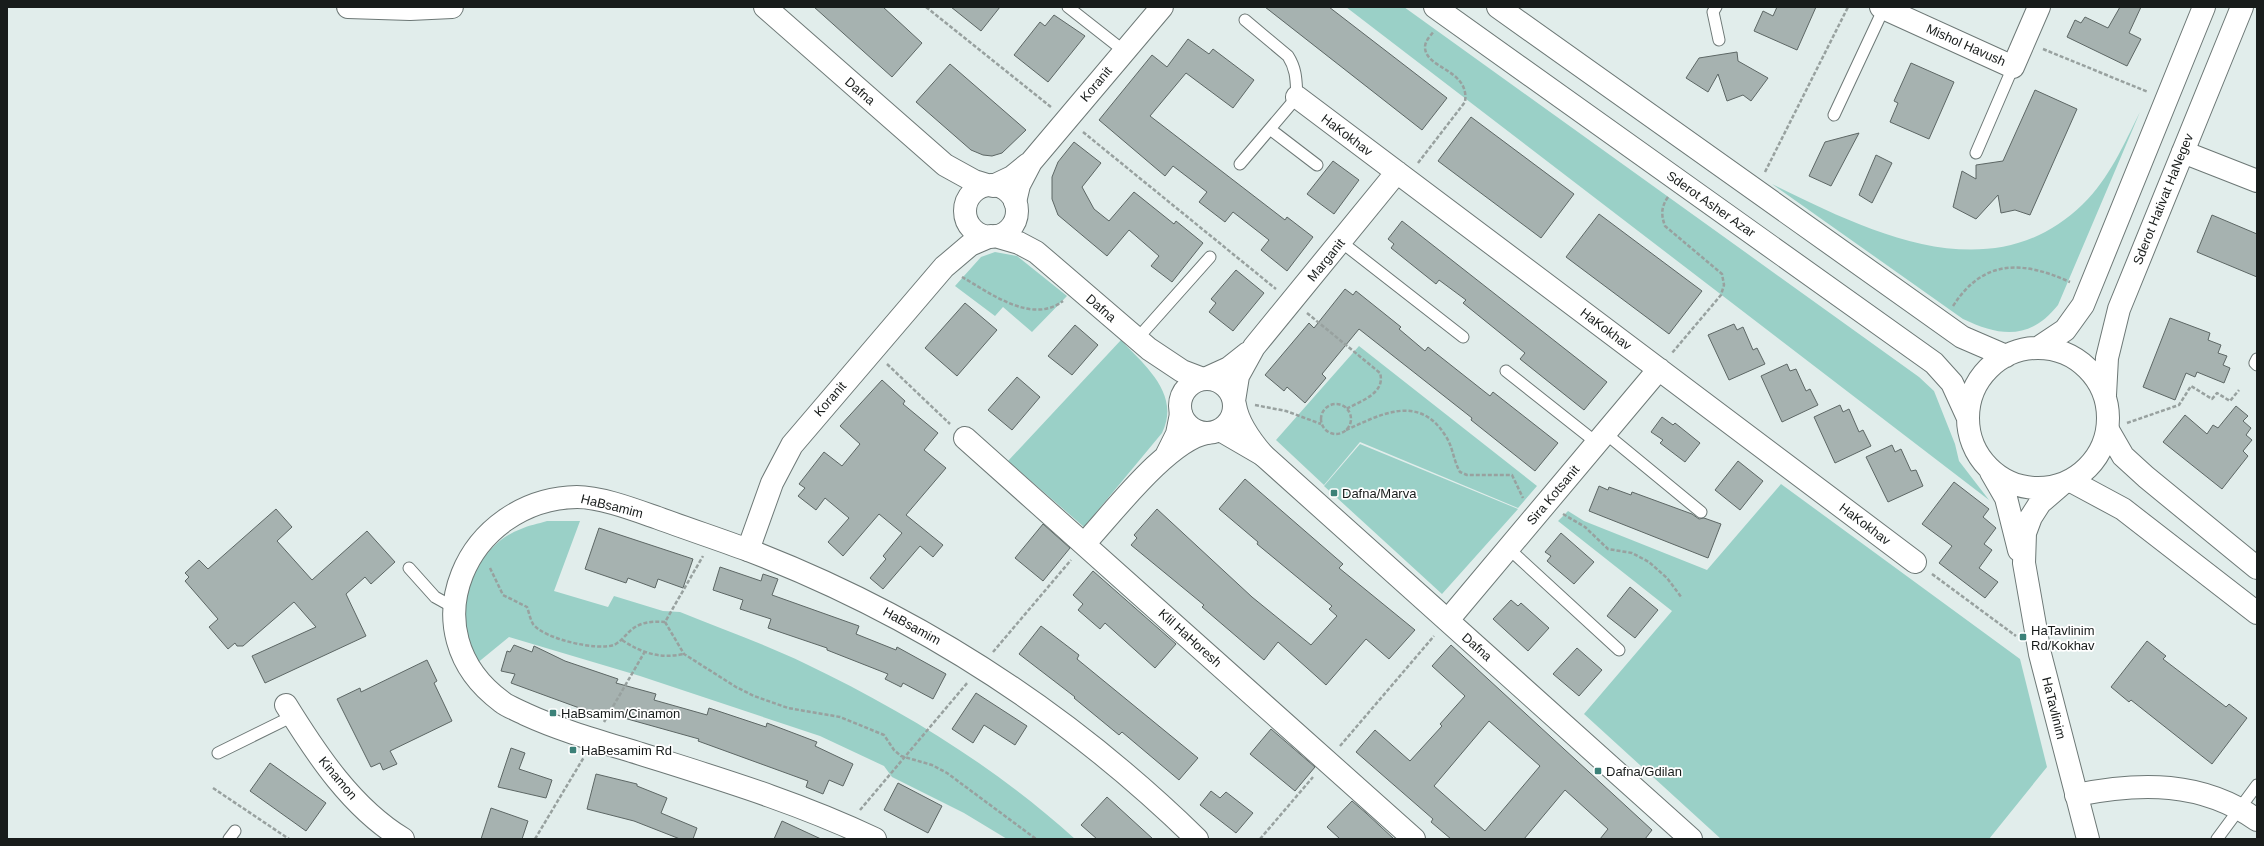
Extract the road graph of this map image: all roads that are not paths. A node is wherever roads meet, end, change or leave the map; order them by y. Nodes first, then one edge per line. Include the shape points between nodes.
1 (348, 7) edge
2 (452, 7) edge
3 (1068, 7) edge
4 (1162, 7) edge
5 (1498, 7) edge
6 (1716, 7) edge
7 (2039, 7) edge
8 (2204, 7) edge
9 (2242, 7) edge
10 (1882, 8) edge
11 (771, 10) edge
12 (1439, 10) edge
13 (1245, 20) dead end
14 (1719, 40) dead end
15 (1124, 51) junction
16 (2013, 67) junction
17 (1297, 97) junction
18 (1834, 115) dead end
19 (1270, 129) junction
20 (2183, 152) junction
21 (1976, 153) dead end
22 (1031, 162) junction
23 (1240, 164) dead end
24 (945, 165) junction
25 (1317, 165) dead end
26 (1401, 176) junction
27 (2257, 181) edge
28 (990, 185) junction
29 (1016, 207) junction
30 (965, 209) junction
31 (993, 236) junction
32 (1340, 241) junction
33 (1039, 255) junction
34 (1210, 257) dead end
35 (944, 267) junction
36 (1463, 337) dead end
37 (1141, 342) junction
38 (1254, 347) junction
39 (2038, 348) junction
40 (2006, 356) junction
41 (2257, 359) edge
42 (2257, 365) edge
43 (1659, 369) junction
44 (1506, 371) dead end
45 (1205, 378) junction
46 (2105, 396) junction
47 (1234, 403) junction
48 (1181, 408) junction
49 (1968, 418) junction
50 (2108, 430) junction
51 (1213, 431) junction
52 (965, 438) road end
53 (1601, 438) junction
54 (1263, 454) junction
55 (1166, 455) junction
56 (1988, 468) junction
57 (2066, 483) junction
58 (1701, 512) dead end
59 (1084, 544) junction
60 (1508, 548) junction
61 (748, 550) junction
62 (1915, 562) road end
63 (409, 568) dead end
64 (2257, 568) edge
65 (2026, 576) junction
66 (453, 607) junction
67 (2257, 613) edge
68 (1448, 620) junction
69 (1619, 650) dead end
70 (290, 710) joint
71 (218, 753) dead end
72 (2257, 785) edge
73 (2076, 795) junction
74 (2248, 815) edge
75 (1689, 838) edge
76 (403, 839) edge
77 (875, 839) edge
78 (1197, 839) edge
79 (1414, 839) edge
80 (2088, 839) edge
81 (2217, 839) edge

1 - 2 street via 410,10
3 - 15 lane
4 - 15 street, Koranit
5 - 40 street via 1967,340
6 - 14 lane via 1713,12
7 - 16 street, Mishol Havush
8 - 39 street via 2083,305 2070,326
9 - 20 street, Sderot Hativat HaNegev
10 - 16 street, Mishol Havush
10 - 18 lane
11 - 24 street, Dafna
12 - 49 street, Sderot Asher Azar via 1934,363 1952,383
13 - 17 lane via 1288,56 1296,75
15 - 22 street, Koranit
16 - 21 lane
17 - 19 lane
17 - 26 street, HaKokhav
19 - 23 lane
19 - 25 lane
20 - 27 street
20 - 46 street, Sderot Hativat HaNegev via 2115,319 2107,358
22 - 28 street, Koranit via 1016,175
22 - 29 street, Koranit via 1018,185
24 - 28 street, Dafna via 974,181
24 - 30 street, Dafna via 958,186
26 - 32 street, Marganit
26 - 43 street, HaKokhav
28 - 29 street via 1006,190
28 - 30 street via 972,193
29 - 31 street via 1011,226 1002,234
29 - 33 street, Dafna via 1025,237
30 - 31 street via 966,219 972,229 979,234
30 - 35 street, Koranit via 957,241
31 - 33 street, Dafna via 1024,245
31 - 35 street, Koranit via 970,245
32 - 36 lane
32 - 38 street, Marganit
33 - 37 street, Dafna
34 - 37 lane
35 - 61 street, Koranit via 792,445 772,483
37 - 45 street, Dafna via 1182,371
37 - 48 street, Dafna via 1167,373
38 - 45 street, Marganit via 1229,368
38 - 47 street, Marganit via 1238,376
39 - 40 street
39 - 46 street via 2061,351 2080,361 2095,377
40 - 49 street via 1988,368 1975,386 1968,407
41 - 42 lane
43 - 53 street, Sira Kotsanit
43 - 62 street, HaKokhav
44 - 53 lane
45 - 47 street via 1227,386
45 - 48 street via 1188,386
46 - 50 street via 2109,412
47 - 51 street via 1232,418
47 - 54 street, Dafna via 1246,433
48 - 51 street via 1191,428
48 - 55 street via 1177,434
49 - 56 street via 1971,440
50 - 57 street via 2095,460
50 - 64 street via 2123,456 2140,472
51 - 54 street, Dafna
51 - 55 street via 1190,439
52 - 59 street, Klil HaHoresh
53 - 58 lane
53 - 60 street, Sira Kotsanit
54 - 68 street, Dafna
55 - 59 street
56 - 57 street via 2006,481 2027,488 2050,488
56 - 65 street, HaTavlinim via 2006,498
57 - 65 street, HaTavlinim via 2040,503 2028,524 2024,552
57 - 67 street via 2123,508
59 - 79 street, Klil HaHoresh
60 - 68 street, Sira Kotsanit
60 - 69 lane
61 - 66 street, HaBsamim via 622,506 578,497 539,502 506,518 479,543 461,573
61 - 78 street, HaBsamim via 873,605 980,667 1104,754
63 - 66 lane via 435,597
65 - 73 street, HaTavlinim via 2040,654
66 - 77 street, HaBsamim via 456,642 472,674 502,703 548,724 753,790
68 - 75 street, Dafna
70 - 71 lane
70 - 76 street, Kinamon via 315,751 347,790 380,823
72 - 74 lane
73 - 74 street via 2135,786 2172,787 2209,795
73 - 80 street, HaTavlinim
74 - 81 lane

